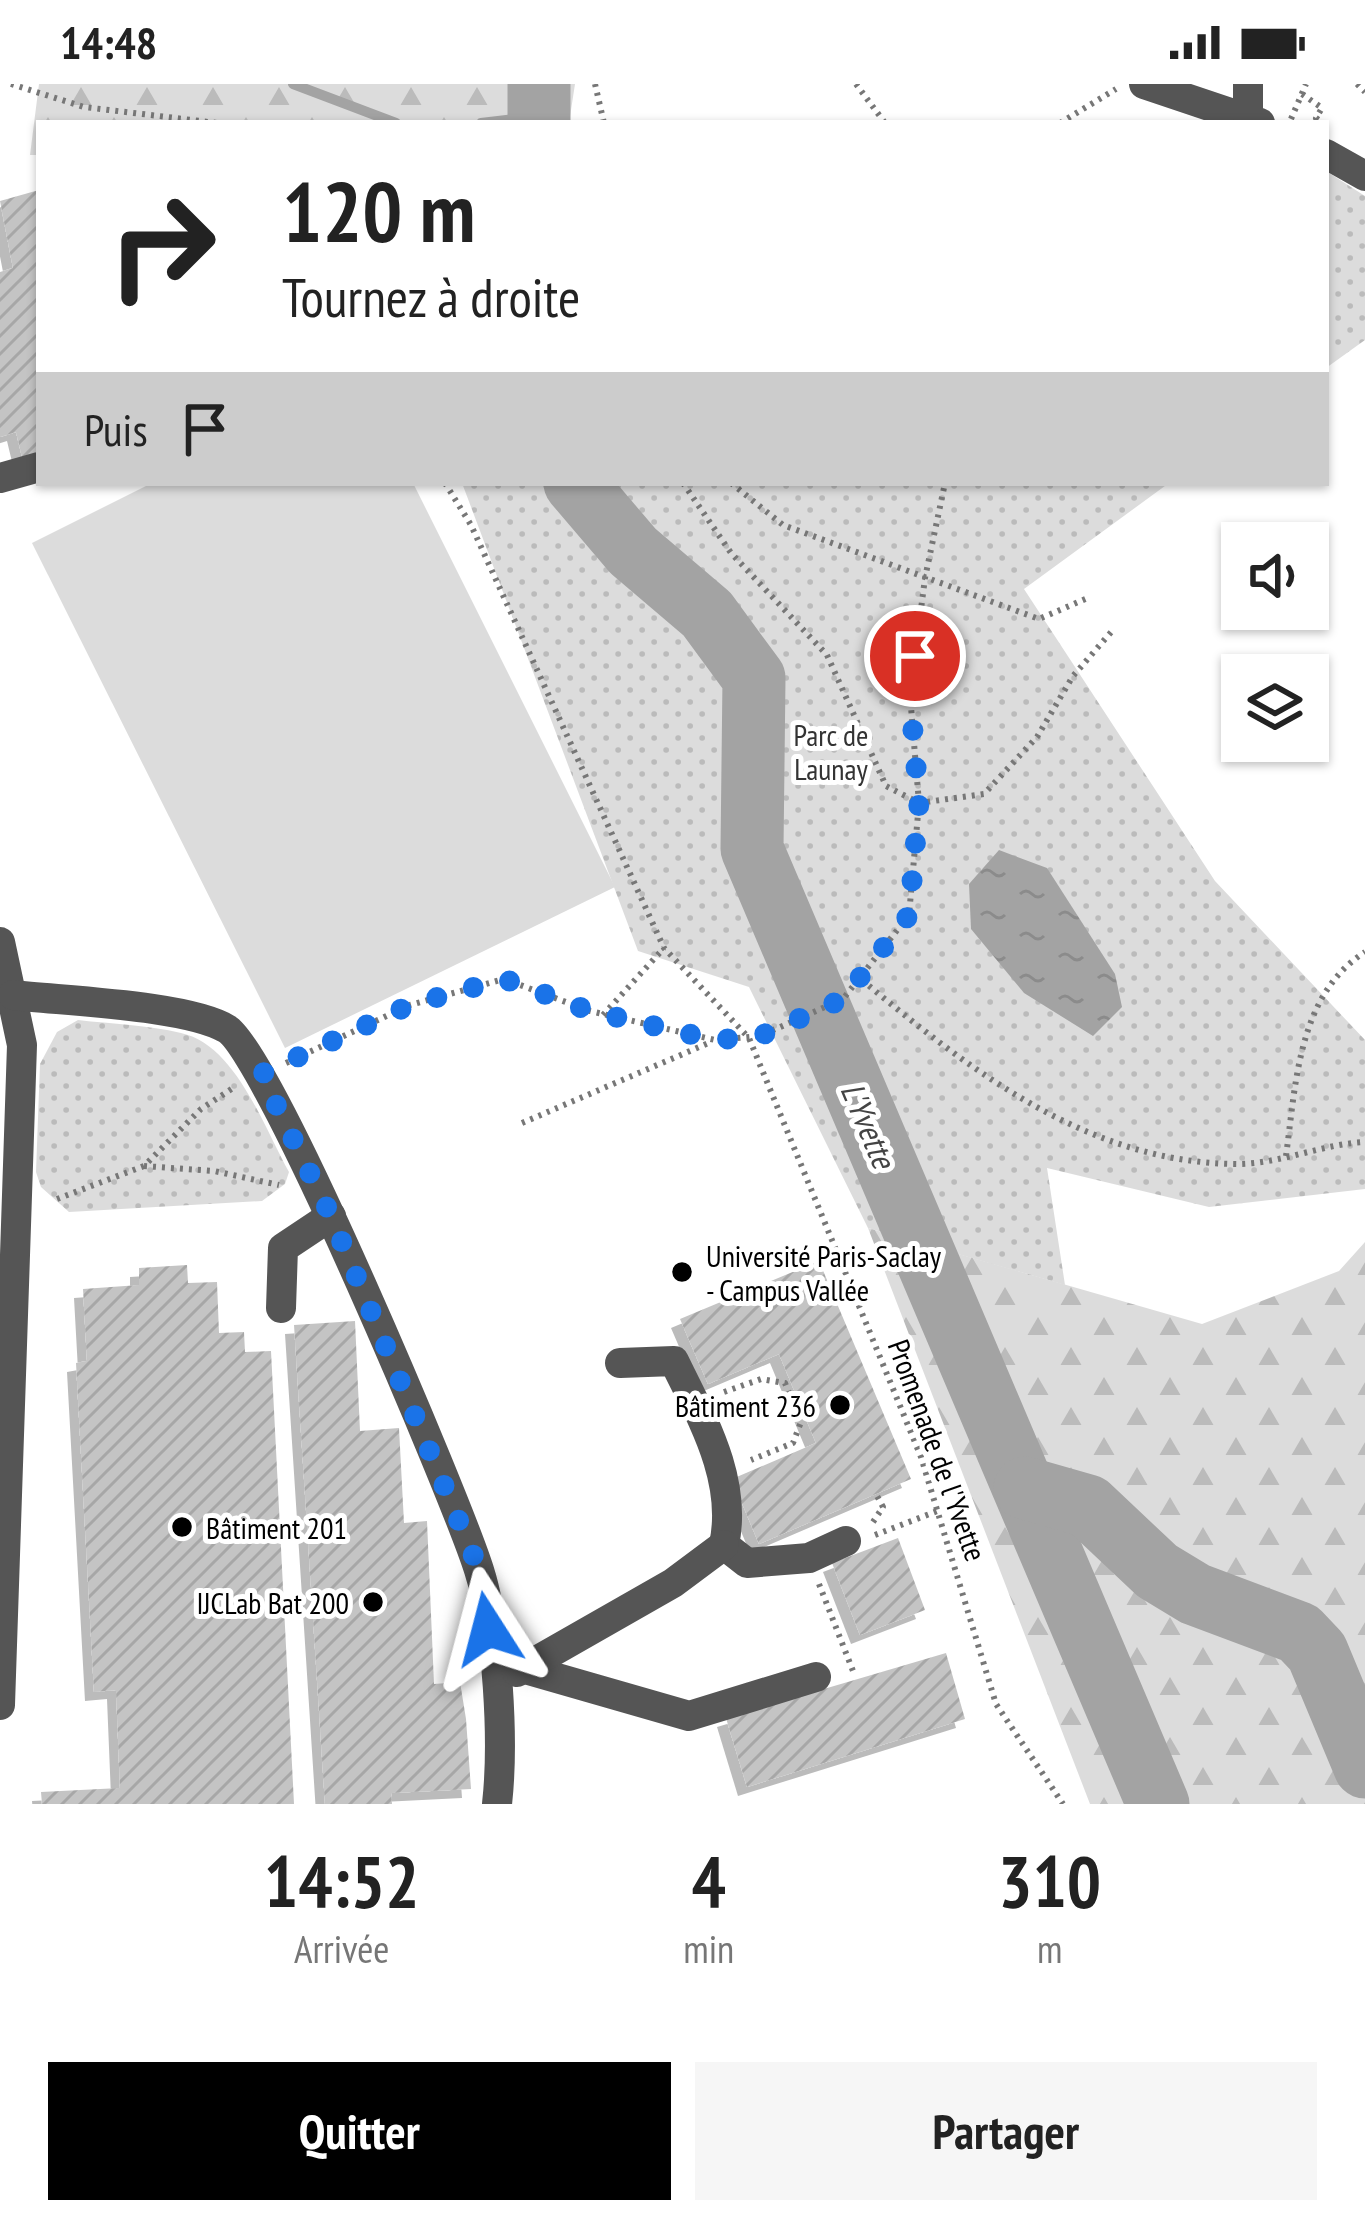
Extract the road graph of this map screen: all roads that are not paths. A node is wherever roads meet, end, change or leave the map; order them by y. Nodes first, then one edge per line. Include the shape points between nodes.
1 (1144, 84) edge
2 (1248, 84) edge
3 (1251, 120) edge
4 (1254, 120) edge
5 (1329, 156) edge
6 (1365, 176) edge
7 (36, 468) edge
8 (0, 478) edge
9 (0, 942) edge
10 (13, 995) junction
11 (11, 1083) edge
12 (331, 1216) junction
13 (280, 1308) dead end
14 (620, 1363) dead end
15 (854, 1541) road end
16 (724, 1546) junction
17 (3, 1637) edge
18 (522, 1668) junction
19 (816, 1677) dead end
20 (495, 1693) junction
21 (0, 1705) edge
22 (497, 1804) edge

1 - 3 street
2 - 4 street
5 - 6 street
7 - 8 street
9 - 10 street
10 - 11 street
10 - 12 street via 227,1028 249,1050 253,1077
11 - 17 street
12 - 13 street via 284,1248
12 - 20 street via 479,1569
14 - 16 street via 674,1360 717,1452 731,1515
15 - 16 street via 809,1558 747,1563
16 - 18 street
17 - 21 street
18 - 19 street via 688,1716
18 - 20 street
20 - 22 street

